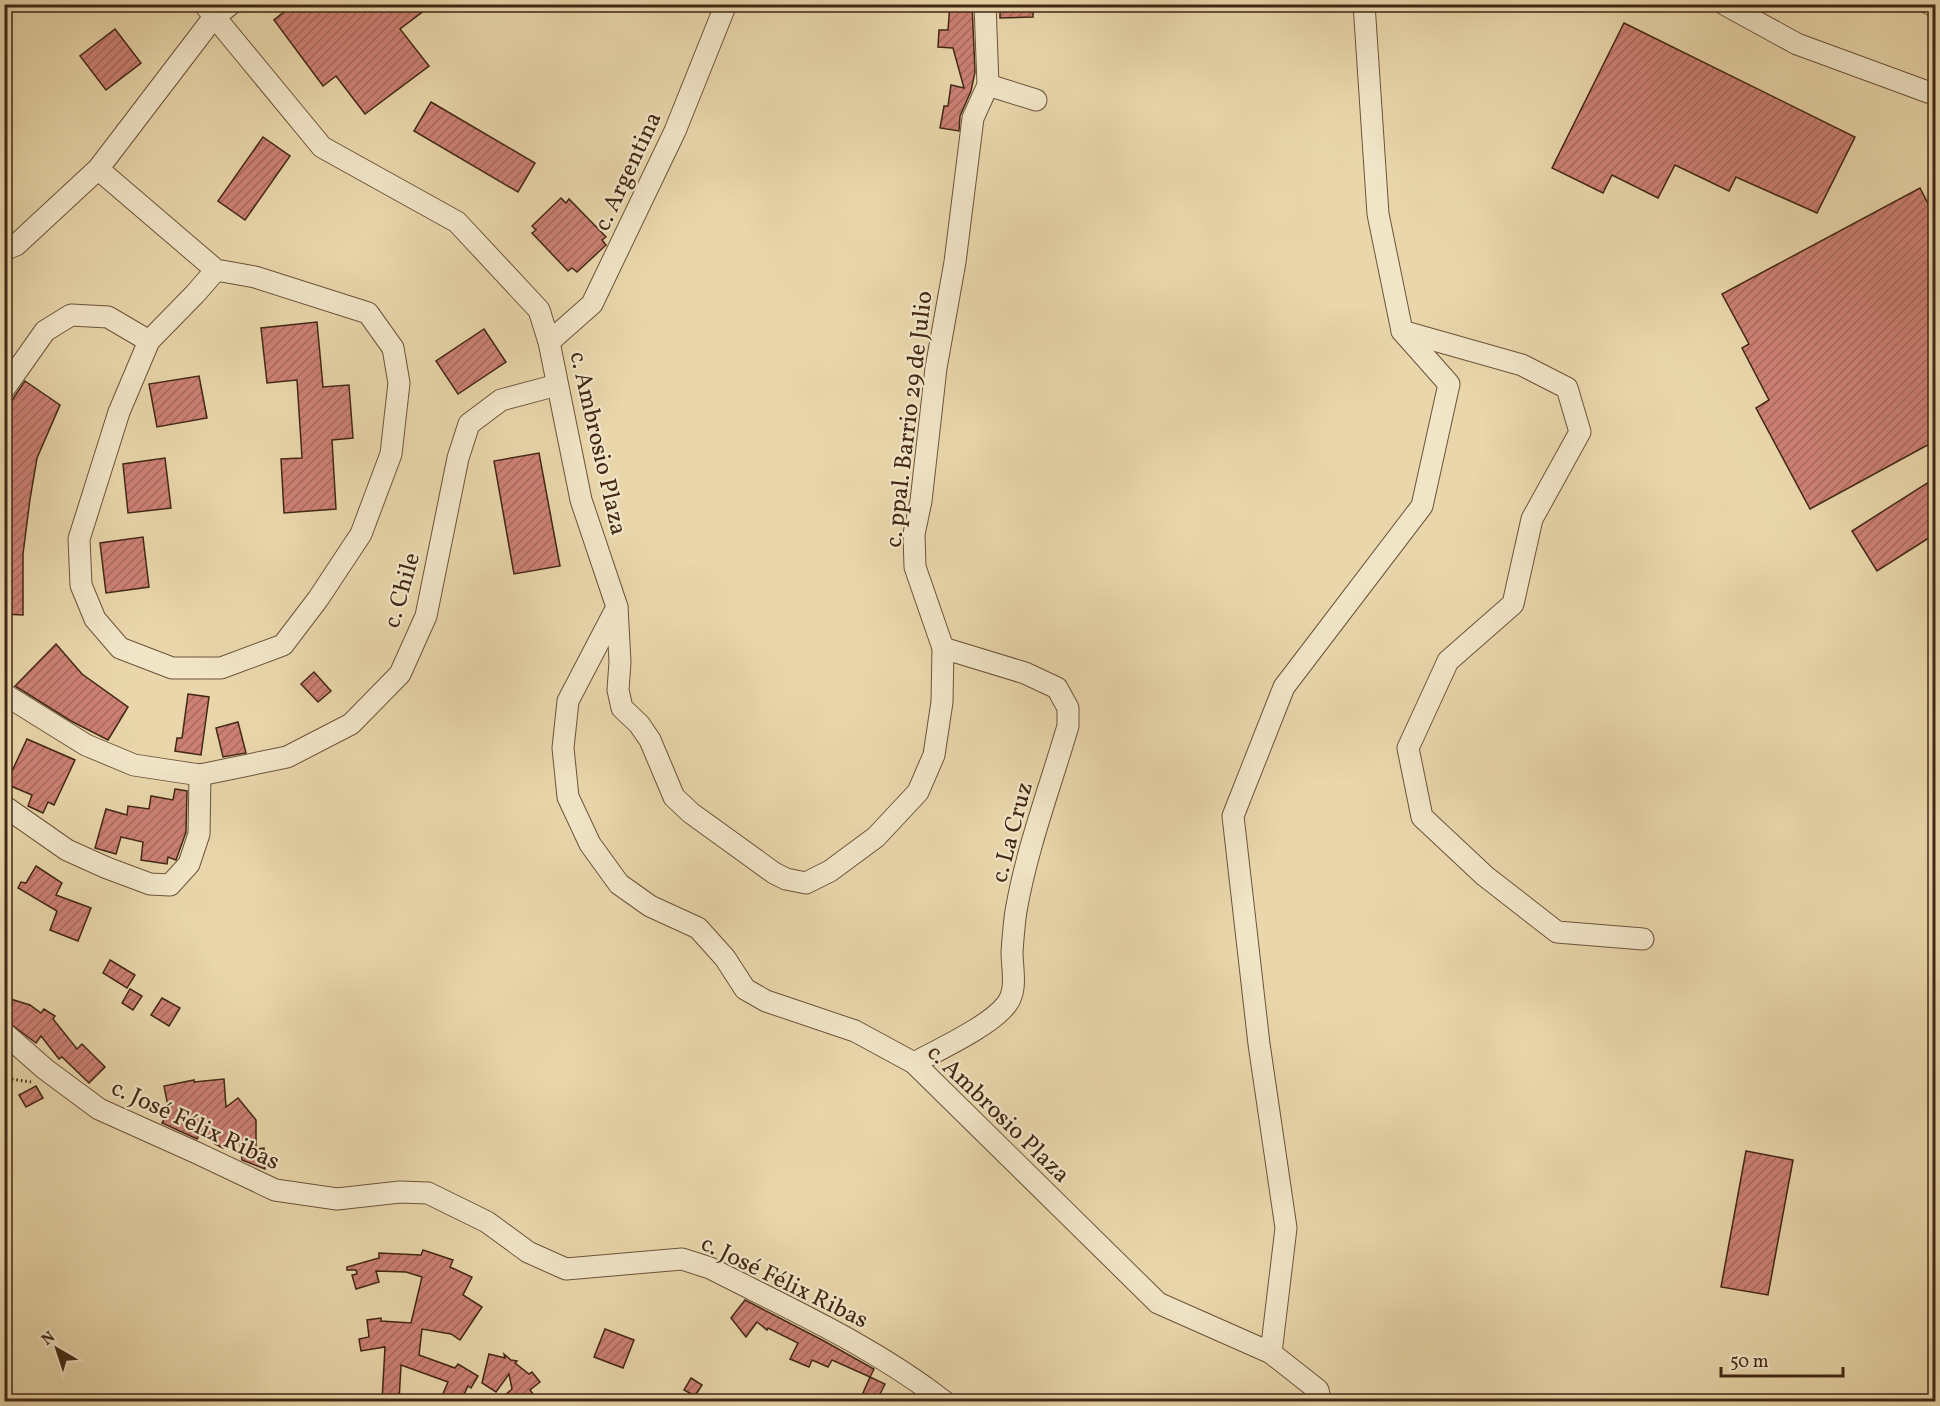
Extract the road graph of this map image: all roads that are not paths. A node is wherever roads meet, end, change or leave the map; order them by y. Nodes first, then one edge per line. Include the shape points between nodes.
1 (726, 4) edge
2 (985, 4) edge
3 (1365, 4) edge
4 (1724, 4) edge
5 (1930, 4) edge
6 (1935, 7) edge
7 (216, 9) edge
8 (988, 85) junction
9 (1935, 95) edge
10 (1036, 100) dead end
11 (98, 169) junction
12 (4, 250) edge
13 (216, 270) junction
14 (1402, 331) junction
15 (148, 341) junction
16 (549, 342) junction
17 (558, 385) junction
18 (4, 389) edge
19 (617, 607) junction
20 (943, 648) junction
21 (4, 694) edge
22 (200, 775) junction
23 (4, 806) edge
24 (1643, 939) dead end
25 (4, 1033) edge
26 (914, 1063) junction
27 (1271, 1353) junction
28 (945, 1401) edge
29 (1321, 1401) edge

1 - 16 street, c. Argentina via 675,131 592,304
2 - 8 street, c. ppal. Barrio 29 de Julio
3 - 14 street via 1378,214
4 - 9 street via 1797,44
5 - 6 street
7 - 11 street
7 - 16 street, c. Ambrosio Plaza via 322,147 457,222 539,310
8 - 10 street
8 - 20 street, c. ppal. Barrio 29 de Julio via 973,118 914,534 915,567
11 - 12 street via 16,245
11 - 13 street
13 - 15 street
13 - 15 street via 255,277 368,313 393,348 399,383 391,454 361,534 283,645 221,668 172,668 120,648 95,619 81,585 79,539 119,412
14 - 24 street via 1522,365 1567,388 1580,432 1532,519 1513,604 1448,661 1407,748 1422,817 1485,876 1557,932
14 - 27 street via 1449,384 1422,506 1284,687 1233,816 1259,1044 1286,1228
15 - 18 street via 108,317 71,315 45,331
16 - 17 street, c. Ambrosio Plaza
17 - 19 street, c. Ambrosio Plaza via 581,500
17 - 22 street, c. Chile via 501,400 469,423 458,458 426,616 400,674 351,724 287,758
19 - 20 street, c. ppal. Barrio 29 de Julio via 618,690 622,708 650,740 674,797 774,873 806,883 830,872 876,837 918,792 934,755 942,702
19 - 26 street, c. Ambrosio Plaza via 568,701 563,748 568,797 590,844 619,884 650,906 698,928 725,958 745,989 766,1001 855,1031
20 - 26 street, c. La Cruz via 1025,672 1057,688 1068,708 1068,726 1016,911 1013,990 1007,1004 968,1033
21 - 22 street, c. Chile via 86,745 134,765
22 - 23 street via 199,834 189,864 170,885 150,884 67,850
25 - 28 street, c. José Félix Ribas via 99,1109 276,1190 337,1198 428,1193 487,1222 528,1252 566,1269 682,1259 710,1268 873,1352
26 - 27 street, c. Ambrosio Plaza via 1158,1303
27 - 29 street, c. Ambrosio Plaza via 1318,1390

